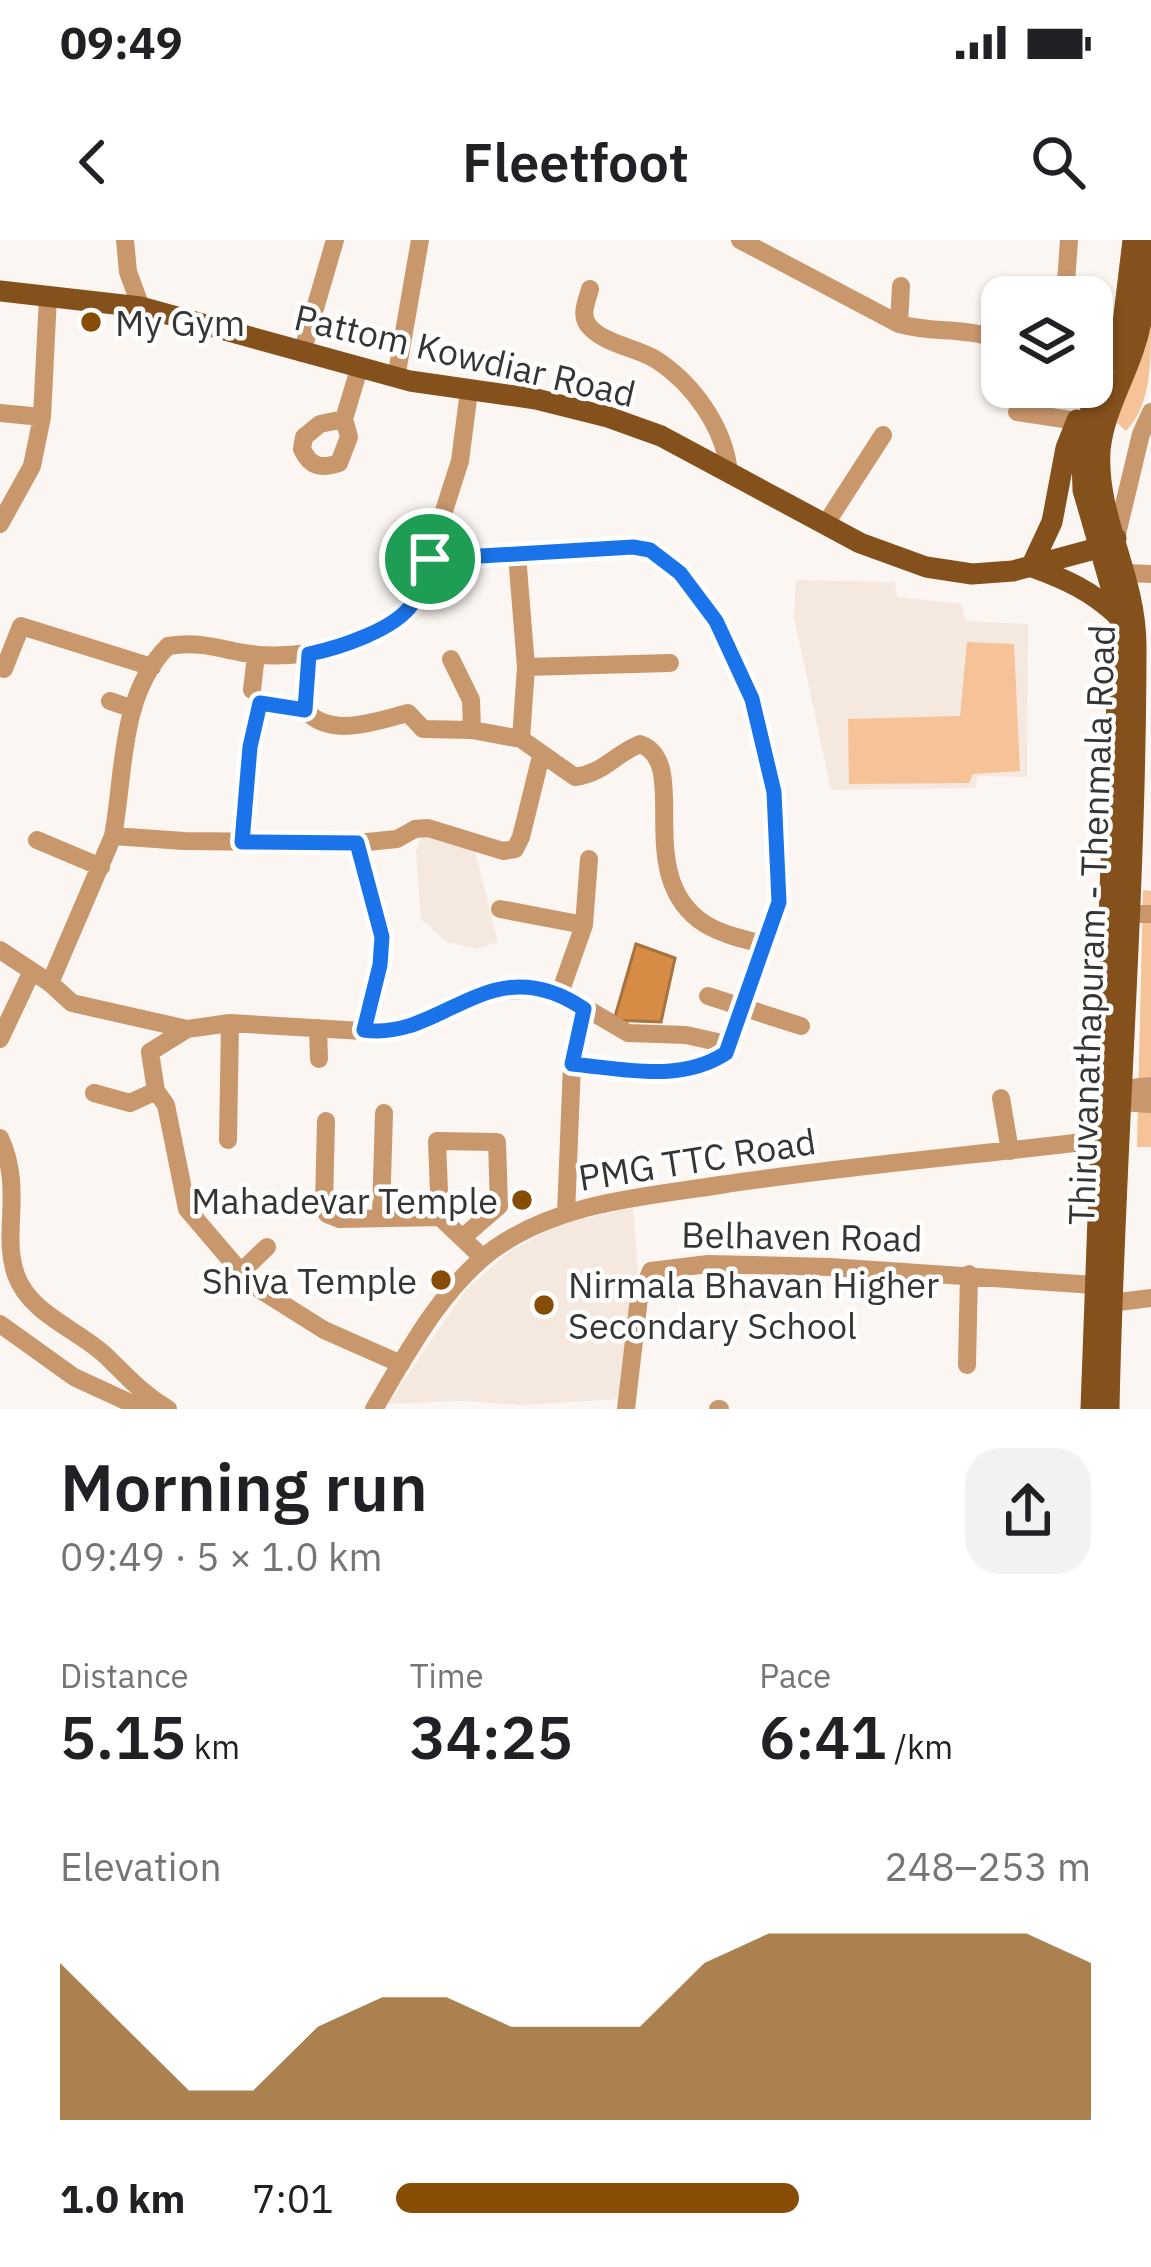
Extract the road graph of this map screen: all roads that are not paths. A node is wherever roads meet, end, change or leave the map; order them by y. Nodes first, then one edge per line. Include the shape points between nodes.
1 (125, 240) edge
2 (335, 240) edge
3 (420, 240) edge
4 (740, 240) edge
5 (1069, 240) edge
6 (1132, 240) edge
7 (1149, 240) edge
8 (1066, 276) edge
9 (901, 286) dead end
10 (590, 290) dead end
11 (0, 291) edge
12 (48, 297) junction
13 (141, 307) junction
14 (899, 324) junction
15 (981, 333) edge
16 (1113, 346) edge
17 (302, 353) junction
18 (359, 369) junction
19 (396, 378) junction
20 (470, 391) junction
21 (1082, 408) edge
22 (1089, 408) edge
23 (1017, 412) dead end
24 (1151, 412) edge
25 (0, 413) edge
26 (42, 417) junction
27 (344, 419) dead end
28 (1077, 421) junction
29 (883, 435) dead end
30 (729, 473) junction
31 (1059, 494) junction
32 (0, 524) edge
33 (825, 525) junction
34 (1107, 543) junction
35 (517, 555) junction
36 (430, 559) junction
37 (1031, 567) junction
38 (1127, 573) junction
39 (1151, 574) edge
40 (1120, 618) junction
41 (309, 654) junction
42 (256, 655) junction
43 (451, 659) dead end
44 (670, 663) dead end
45 (152, 667) junction
46 (526, 667) junction
47 (4, 669) dead end
48 (252, 690) dead end
49 (110, 700) dead end
50 (133, 709) junction
51 (305, 710) junction
52 (472, 730) junction
53 (521, 739) junction
54 (541, 756) junction
55 (113, 836) junction
56 (37, 840) dead end
57 (242, 842) junction
58 (357, 843) junction
59 (589, 859) dead end
60 (101, 868) junction
61 (1132, 883) edge
62 (500, 909) dead end
63 (1140, 914) edge
64 (584, 925) junction
65 (767, 945) junction
66 (0, 950) edge
67 (32, 971) junction
68 (50, 982) junction
69 (560, 993) junction
70 (708, 996) dead end
71 (743, 1006) junction
72 (584, 1009) junction
73 (230, 1023) junction
74 (801, 1026) dead end
75 (318, 1028) junction
76 (187, 1029) junction
77 (364, 1030) junction
78 (0, 1040) edge
79 (730, 1045) junction
80 (320, 1059) dead end
81 (572, 1064) junction
82 (1151, 1086) edge
83 (155, 1091) junction
84 (94, 1093) dead end
85 (1121, 1096) junction
86 (1001, 1098) dead end
87 (1151, 1104) edge
88 (384, 1113) dead end
89 (326, 1121) dead end
90 (0, 1138) edge
91 (228, 1140) dead end
92 (1109, 1143) junction
93 (1010, 1150) junction
94 (7, 1190) edge
95 (566, 1214) junction
96 (381, 1215) junction
97 (440, 1217) junction
98 (462, 1238) junction
99 (267, 1247) dead end
100 (483, 1258) junction
101 (241, 1272) junction
102 (969, 1274) junction
103 (1094, 1285) junction
104 (1151, 1298) edge
105 (1112, 1303) junction
106 (0, 1324) edge
107 (401, 1364) junction
108 (967, 1365) dead end
109 (143, 1409) edge
110 (167, 1409) edge
111 (374, 1409) edge
112 (626, 1409) edge
113 (1091, 1409) edge
114 (1109, 1409) edge

1 - 13 street
2 - 17 street
3 - 19 street
4 - 14 street
5 - 8 street
6 - 16 main road via 1122,332
7 - 34 main road, Thiruvanathapuram - Thenmala Road via 1139,331 1101,445
9 - 14 street
10 - 30 street via 586,322 680,379 710,415
11 - 12 main road, Pattom Kowdiar Road
12 - 13 main road, Pattom Kowdiar Road
12 - 26 street
13 - 17 main road, Pattom Kowdiar Road
14 - 15 street
17 - 18 main road, Pattom Kowdiar Road
18 - 19 main road, Pattom Kowdiar Road
18 - 27 street
19 - 20 main road, Pattom Kowdiar Road
20 - 30 main road, Pattom Kowdiar Road via 608,417
20 - 36 street via 460,461
21 - 28 main road
22 - 34 main road via 1083,490
23 - 28 street
24 - 34 street
25 - 26 street
26 - 32 street via 32,466
28 - 31 main road
29 - 33 street
30 - 33 main road, Pattom Kowdiar Road
31 - 34 main road
31 - 37 main road
33 - 37 main road, Pattom Kowdiar Road via 926,567 972,574
34 - 37 main road, Pattom Kowdiar Road
34 - 38 main road, Thiruvanathapuram - Thenmala Road
34 - 40 main road
35 - 36 street
35 - 46 street
35 - 65 street via 650,550 680,573 716,621 752,699 774,792 779,902
36 - 41 street via 402,617
37 - 40 main road via 1070,581
38 - 39 street
38 - 61 main road, Thiruvanathapuram - Thenmala Road via 1136,617
40 - 61 main road
41 - 42 street
41 - 51 street
42 - 45 street via 200,641 168,646
42 - 48 street
43 - 52 street via 471,700
44 - 46 street
45 - 47 street via 21,626
45 - 50 street
46 - 53 street
49 - 50 street
50 - 55 street
51 - 52 street via 348,726 408,713 423,729
51 - 57 street via 260,703
52 - 53 street
53 - 54 street
54 - 58 street via 514,849 428,828
54 - 65 street via 575,778 596,774 640,744 653,749 662,763 664,848 676,897 707,926
55 - 57 street
55 - 60 street
56 - 60 street
57 - 58 street
58 - 77 street via 382,937
59 - 64 street
60 - 68 street
61 - 63 main road, Thiruvanathapuram - Thenmala Road
61 - 92 main road
62 - 64 street
63 - 85 main road, Thiruvanathapuram - Thenmala Road
64 - 69 street
65 - 71 street
66 - 67 street
67 - 68 street
67 - 78 street
68 - 76 street via 72,1003
69 - 72 street
69 - 77 street via 483,992 406,1026
70 - 71 street
71 - 74 street
71 - 79 street
72 - 79 street via 628,1033
72 - 81 street
73 - 75 street
73 - 76 street
73 - 91 street
75 - 77 street
75 - 80 street
76 - 83 street via 150,1052
79 - 81 street via 710,1063 660,1073
81 - 95 street
82 - 85 street
83 - 84 street via 130,1102
83 - 101 street via 166,1106 187,1209
85 - 87 street
85 - 92 main road, Thiruvanathapuram - Thenmala Road
86 - 93 street
88 - 96 street
89 - 96 street via 328,1214
90 - 94 street
92 - 93 street, PMG TTC Road
92 - 103 main road
92 - 105 main road, Thiruvanathapuram - Thenmala Road
93 - 95 street, PMG TTC Road via 782,1175
94 - 110 street via 16,1275 28,1297
95 - 100 street, PMG TTC Road
96 - 97 street
97 - 98 street
97 - 98 street via 437,1141 497,1142 499,1206
98 - 100 street
99 - 101 street
100 - 107 street, PMG TTC Road
101 - 107 street via 323,1330
102 - 103 street, Belhaven Road
102 - 108 street
102 - 112 street, Belhaven Road via 708,1264 651,1271 638,1298
103 - 113 main road
104 - 105 street
105 - 114 main road, Thiruvanathapuram - Thenmala Road
106 - 109 street via 74,1377
107 - 111 street, PMG TTC Road

